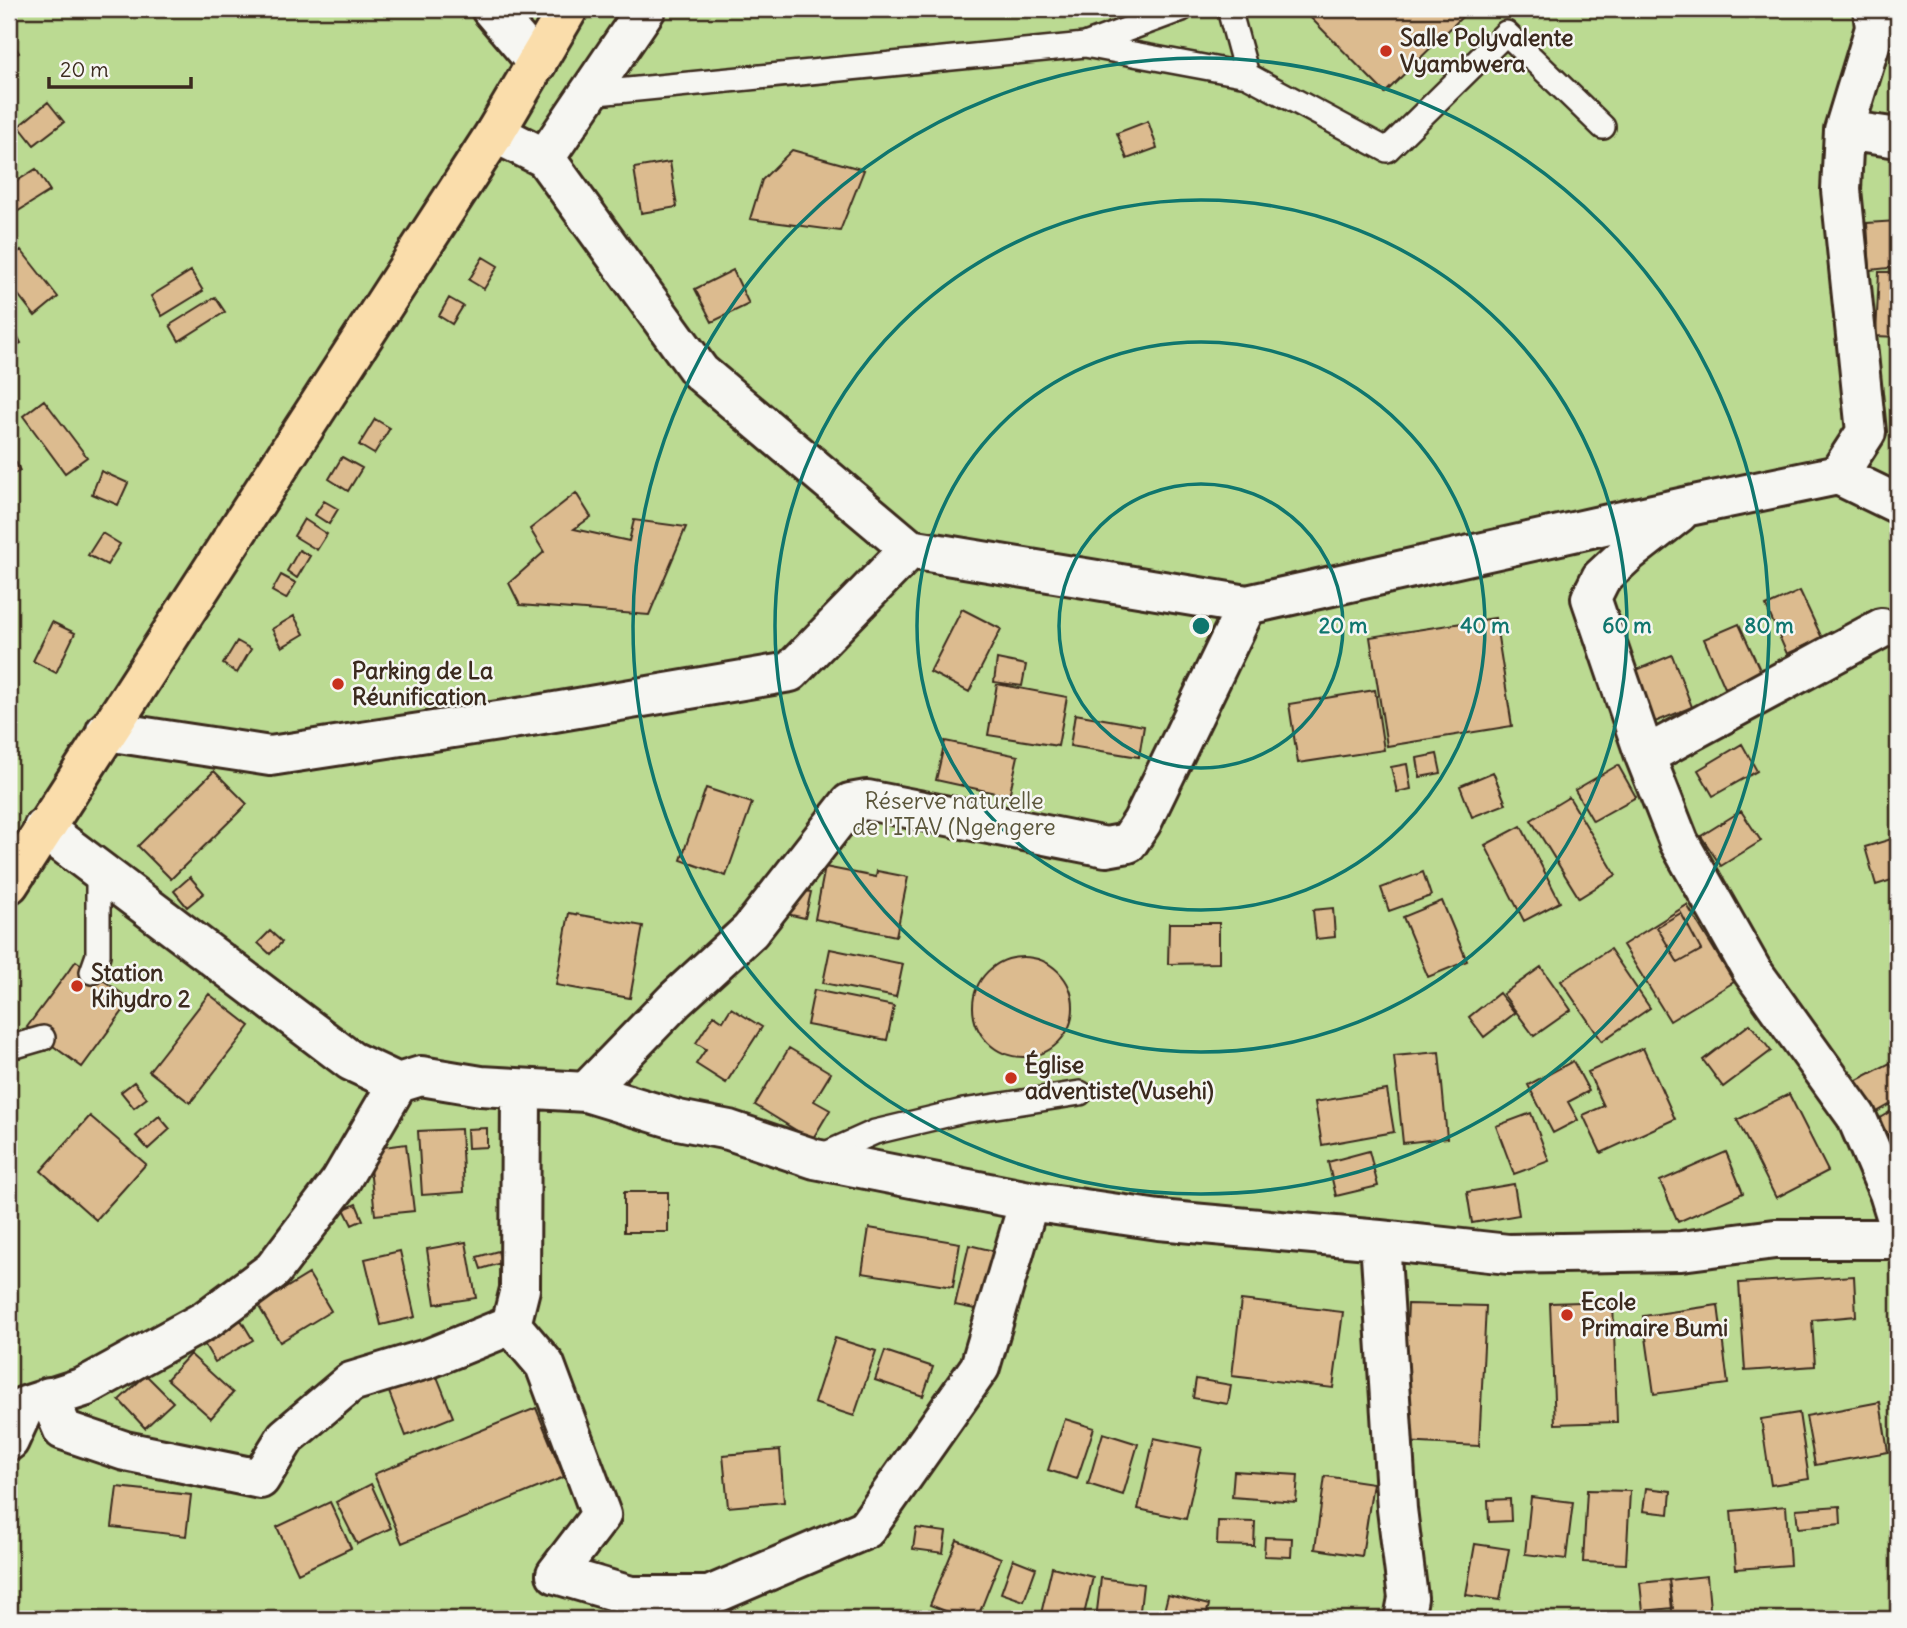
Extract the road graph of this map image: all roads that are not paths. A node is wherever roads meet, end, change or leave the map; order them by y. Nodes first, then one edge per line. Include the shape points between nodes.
1 (491, 9) edge
2 (568, 9) edge
3 (646, 9) edge
4 (1182, 9) edge
5 (1229, 9) edge
6 (1873, 9) edge
7 (1085, 45) junction
8 (537, 63) junction
9 (1247, 75) junction
10 (587, 94) junction
11 (1603, 127) dead end
12 (1844, 130) junction
13 (495, 133) junction
14 (1898, 138) edge
15 (545, 158) junction
16 (1838, 475) junction
17 (1898, 504) edge
18 (1689, 506) junction
19 (910, 550) junction
20 (1247, 605) junction
21 (1882, 628) dead end
22 (106, 731) junction
23 (1645, 756) junction
24 (43, 828) junction
25 (98, 870) junction
26 (11, 877) edge
27 (92, 972) dead end
28 (43, 1038) dead end
29 (9, 1043) edge
30 (398, 1083) junction
31 (521, 1089) junction
32 (586, 1092) junction
33 (1080, 1093) dead end
34 (815, 1159) junction
35 (1029, 1201) junction
36 (1898, 1222) edge
37 (1898, 1239) edge
38 (1380, 1240) junction
39 (511, 1325) junction
40 (49, 1397) junction
41 (9, 1441) edge
42 (722, 1608) edge
43 (1404, 1619) edge

1 - 8 street
2 - 8 highway
3 - 10 street
4 - 7 lane
5 - 9 lane
6 - 12 street via 1875,28
7 - 9 lane
7 - 10 lane
8 - 13 highway
9 - 11 lane via 1387,150 1506,33
10 - 15 street
12 - 14 street
12 - 16 street via 1841,190 1866,432
13 - 15 street
13 - 22 highway
15 - 19 street via 700,373
16 - 17 street
16 - 18 street
18 - 20 street
18 - 23 street via 1610,569 1591,598
19 - 20 street
19 - 22 street via 790,672 270,756
20 - 32 street via 1128,843 1106,847 867,800 850,803 750,931
21 - 23 street
22 - 24 highway
23 - 36 street via 1678,842 1752,971 1856,1116
24 - 25 street
24 - 26 highway
25 - 27 lane via 98,955
25 - 30 street via 351,1060
28 - 29 lane
30 - 31 street via 421,1076
30 - 40 street via 340,1182 273,1270 206,1320 85,1387
31 - 32 street
31 - 39 street via 520,1289
32 - 34 street via 729,1130
33 - 34 lane via 963,1111 875,1132
34 - 35 street
35 - 38 street via 1159,1220
35 - 42 street via 980,1367 866,1529
37 - 38 street via 1776,1240 1681,1251 1575,1255 1508,1254
38 - 43 street via 1396,1509 1408,1598
39 - 40 street via 430,1358 351,1382 286,1437 260,1479 125,1451 63,1430
39 - 42 street via 545,1364 601,1515 556,1574 631,1596
40 - 41 street via 26,1406

